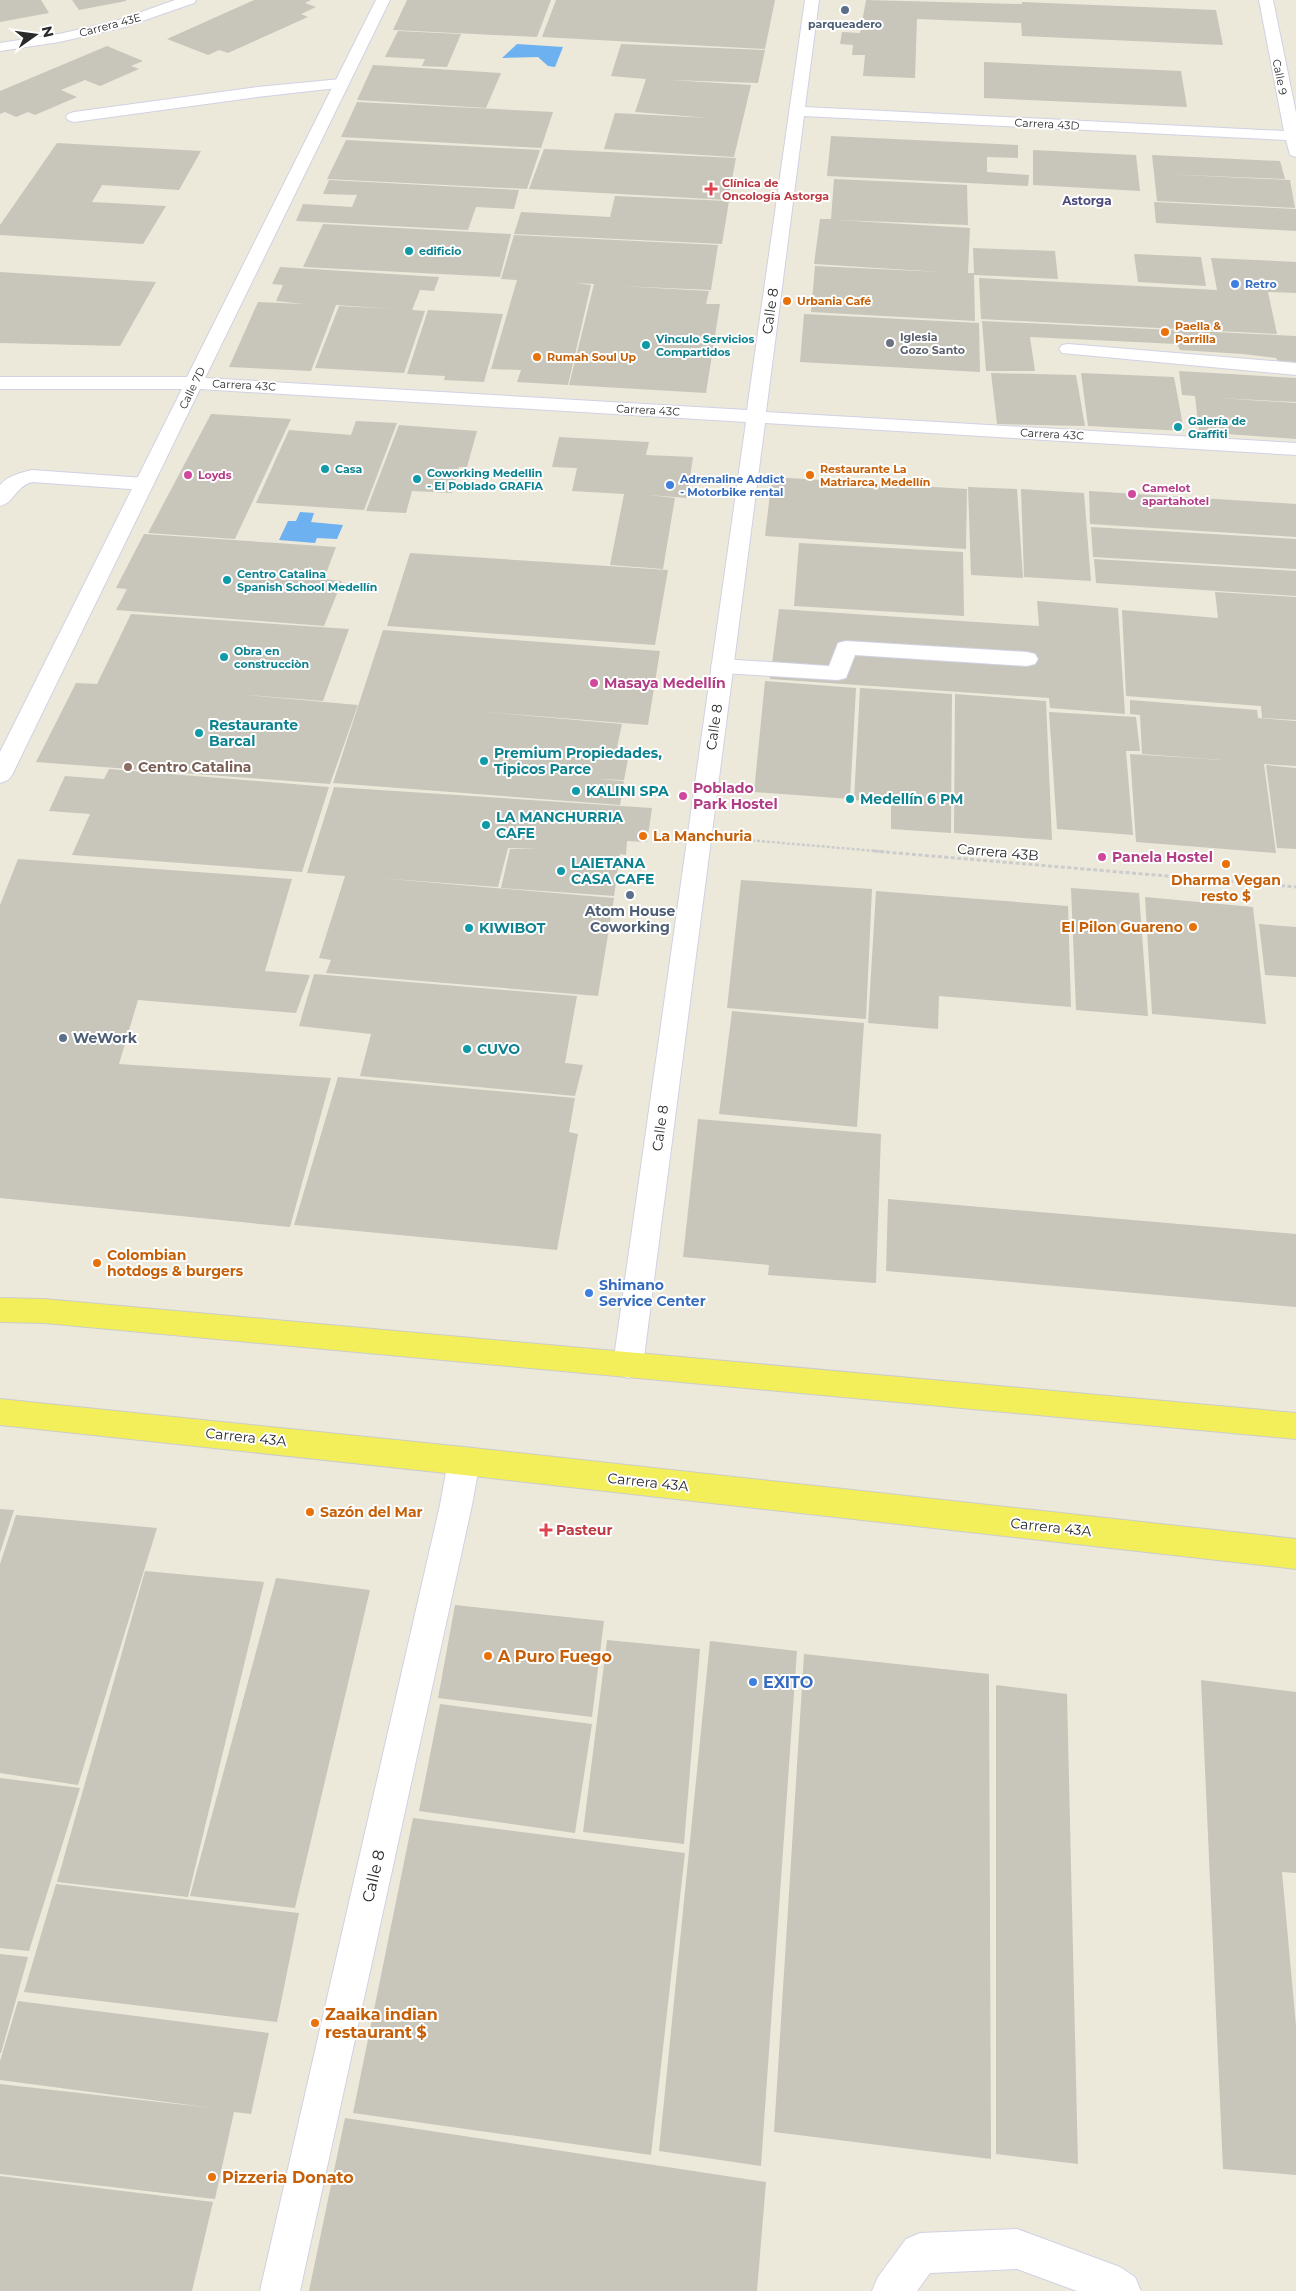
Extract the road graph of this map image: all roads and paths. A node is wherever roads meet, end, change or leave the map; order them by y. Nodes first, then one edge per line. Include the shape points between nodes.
1 (189, 0) edge
2 (382, 0) edge
3 (812, 0) edge
4 (1266, 0) edge
5 (0, 47) edge
6 (341, 84) junction
7 (797, 111) junction
8 (74, 117) dead end
9 (1294, 136) edge
10 (1296, 154) edge
11 (1068, 349) dead end
12 (1296, 369) edge
13 (194, 382) junction
14 (0, 383) edge
15 (756, 416) junction
16 (1296, 449) edge
17 (144, 484) junction
18 (0, 500) edge
19 (1027, 659) dead end
20 (722, 666) junction
21 (0, 775) edge
22 (699, 836) junction
23 (1296, 887) edge
24 (0, 1310) edge
25 (628, 1365) junction
26 (0, 1412) edge
27 (1296, 1426) edge
28 (464, 1461) junction
29 (1296, 1554) edge
30 (280, 2291) edge
31 (892, 2291) edge
32 (1121, 2291) edge

1 - 5 street, Carrera 43E via 120,24
2 - 6 street, Calle 7D
3 - 7 street, Calle 8
4 - 9 street, Calle 9
6 - 8 street
6 - 13 street, Calle 7D
7 - 9 street, Carrera 43D
7 - 15 street, Calle 8
9 - 10 street, Calle 9
11 - 12 street
13 - 14 street, Carrera 43C
13 - 15 street, Carrera 43C
13 - 17 street, Calle 7D
15 - 16 street, Carrera 43C
15 - 20 street, Calle 8
17 - 18 street via 32,476 18,479 6,488
17 - 21 street, Calle 7D
19 - 20 street via 846,648 838,673
20 - 22 street, Calle 8
22 - 23 path, Carrera 43B
22 - 25 street, Calle 8
24 - 25 main road via 44,1311
25 - 27 main road
26 - 28 main road, Carrera 43A
28 - 29 main road, Carrera 43A
28 - 30 street, Calle 8
31 - 32 street via 920,2253 1017,2249 1106,2281

